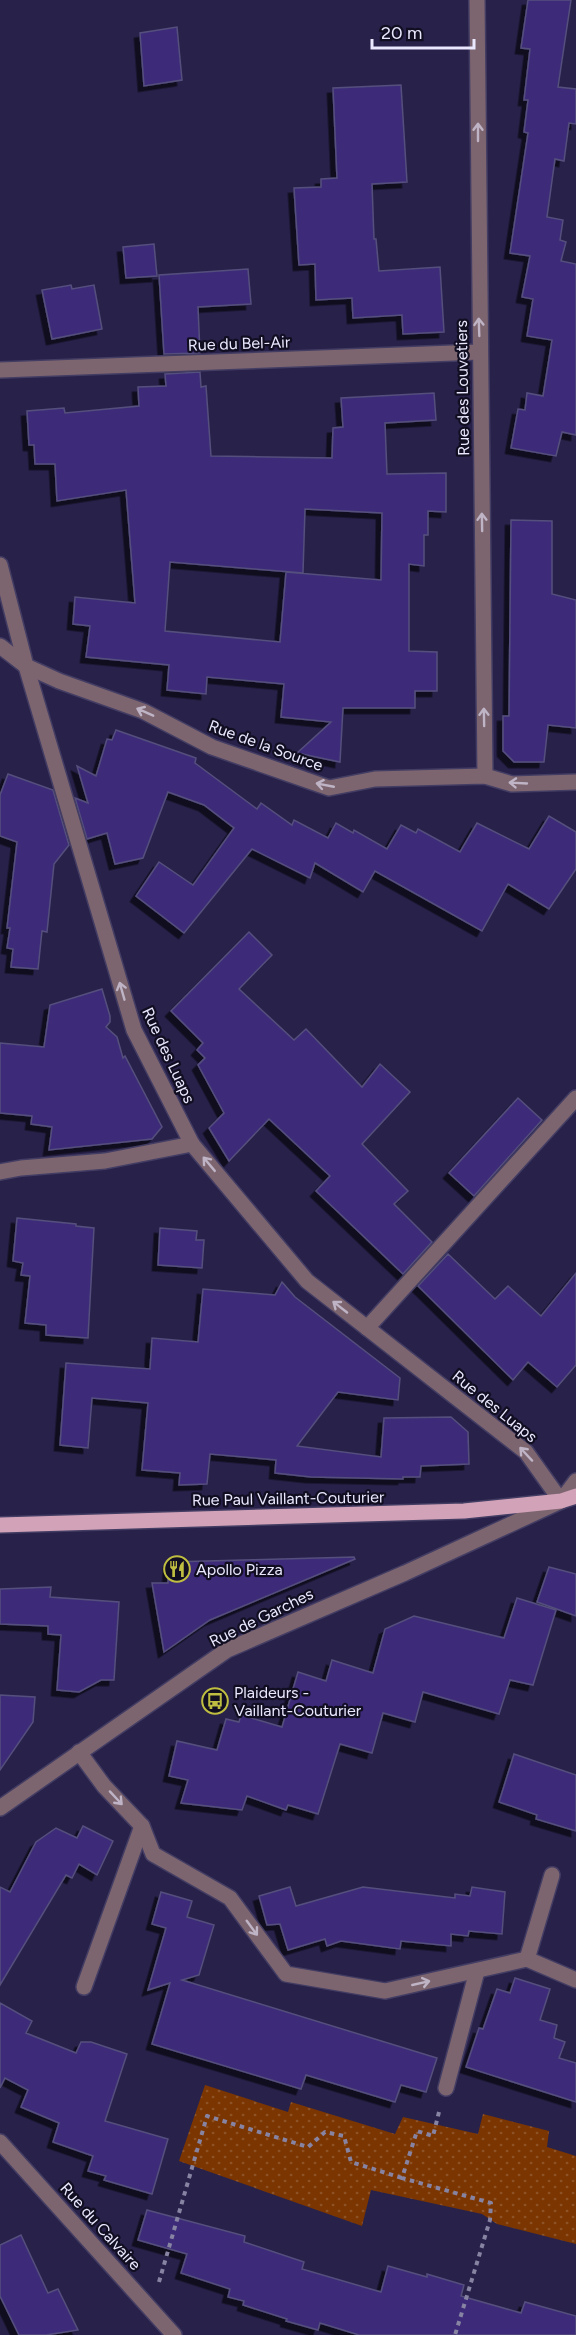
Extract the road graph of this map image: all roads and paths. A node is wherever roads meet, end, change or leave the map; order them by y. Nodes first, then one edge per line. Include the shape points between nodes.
1 (477, 0) edge
2 (480, 352) junction
3 (0, 370) edge
4 (0, 565) edge
5 (0, 646) edge
6 (26, 666) junction
7 (485, 776) junction
8 (576, 782) edge
9 (576, 1098) edge
10 (192, 1144) junction
11 (0, 1172) edge
12 (367, 1328) junction
13 (576, 1481) edge
14 (568, 1498) edge
15 (0, 1525) edge
16 (80, 1752) junction
17 (0, 1808) edge
18 (142, 1826) junction
19 (552, 1875) dead end
20 (527, 1959) junction
21 (477, 1971) junction
22 (576, 1980) edge
23 (84, 1987) dead end
24 (446, 2088) joint
25 (0, 2142) edge
26 (402, 2178) junction
27 (151, 2309) junction
28 (174, 2335) edge
29 (455, 2335) edge

2 -> 1 street, Rue des Louvetiers
2 - 3 street, Rue du Bel-Air
7 -> 2 street, Rue des Louvetiers
4 - 6 street, Rue des Luaps
5 - 6 street, Rue de la Source
7 -> 6 street, Rue de la Source via 375,779 330,788 212,747 143,711
10 -> 6 street, Rue des Luaps via 134,1030
8 -> 7 street, Rue de la Source via 513,784
9 - 12 street
10 - 11 street via 105,1161
12 -> 10 street, Rue des Luaps via 307,1281
14 -> 12 street, Rue des Luaps via 526,1452
13 - 14 street
14 - 15 main road, Rue Paul Vaillant-Couturier via 464,1511
14 - 16 street, Rue de Garches via 227,1650
16 - 17 street, Rue de Garches
16 -> 18 street
18 -> 21 street via 153,1854 230,1898 286,1974 385,1991
18 - 23 street
19 - 20 street
20 - 21 street
20 - 22 street
21 - 24 street
24 - 26 path via 433,2136 417,2131
25 - 27 street, Rue du Calvaire
26 - 27 path via 351,2162 344,2136 325,2132 308,2147 207,2116
26 - 29 path via 491,2203 490,2220
27 - 28 street, Rue du Calvaire

